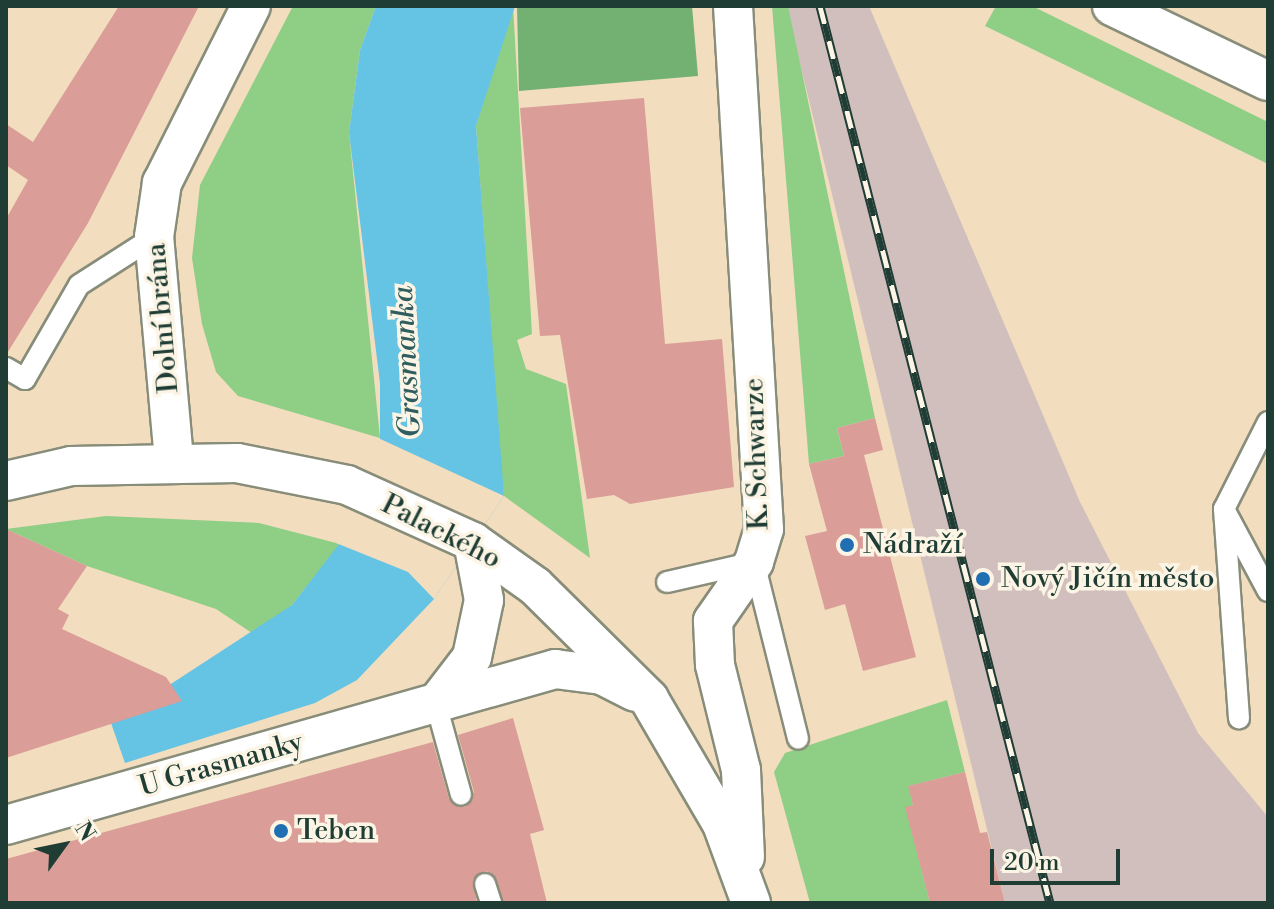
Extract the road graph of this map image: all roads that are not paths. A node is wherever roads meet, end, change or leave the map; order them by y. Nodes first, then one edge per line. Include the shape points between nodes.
1 (251, 6) edge
2 (733, 6) edge
3 (1112, 6) edge
4 (1268, 81) edge
5 (154, 237) junction
6 (6, 368) edge
7 (1268, 422) edge
8 (174, 460) junction
9 (6, 481) edge
10 (1224, 509) junction
11 (473, 542) junction
12 (754, 562) junction
13 (667, 582) dead end
14 (1268, 591) edge
15 (649, 699) junction
16 (436, 704) junction
17 (1239, 718) dead end
18 (798, 739) dead end
19 (461, 795) dead end
20 (6, 825) edge
21 (749, 894) edge

1 - 5 street, Dolní brána via 180,137 162,183
2 - 12 street, K. Schwarze via 764,529
3 - 4 street
5 - 6 lane via 79,285 25,379
5 - 8 street, Dolní brána
7 - 10 lane
8 - 9 street, Palackého via 71,466
8 - 11 street, Palackého via 271,467 347,485
10 - 14 lane
10 - 17 lane
11 - 15 street, Palackého via 535,586
11 - 16 street via 484,600 472,657
12 - 13 lane
12 - 18 lane
12 - 21 street, K. Schwarze via 713,621 715,665 741,770
15 - 16 street, U Grasmanky via 602,675 555,669
15 - 21 street, Palackého via 688,757
16 - 19 lane
16 - 20 street, U Grasmanky

